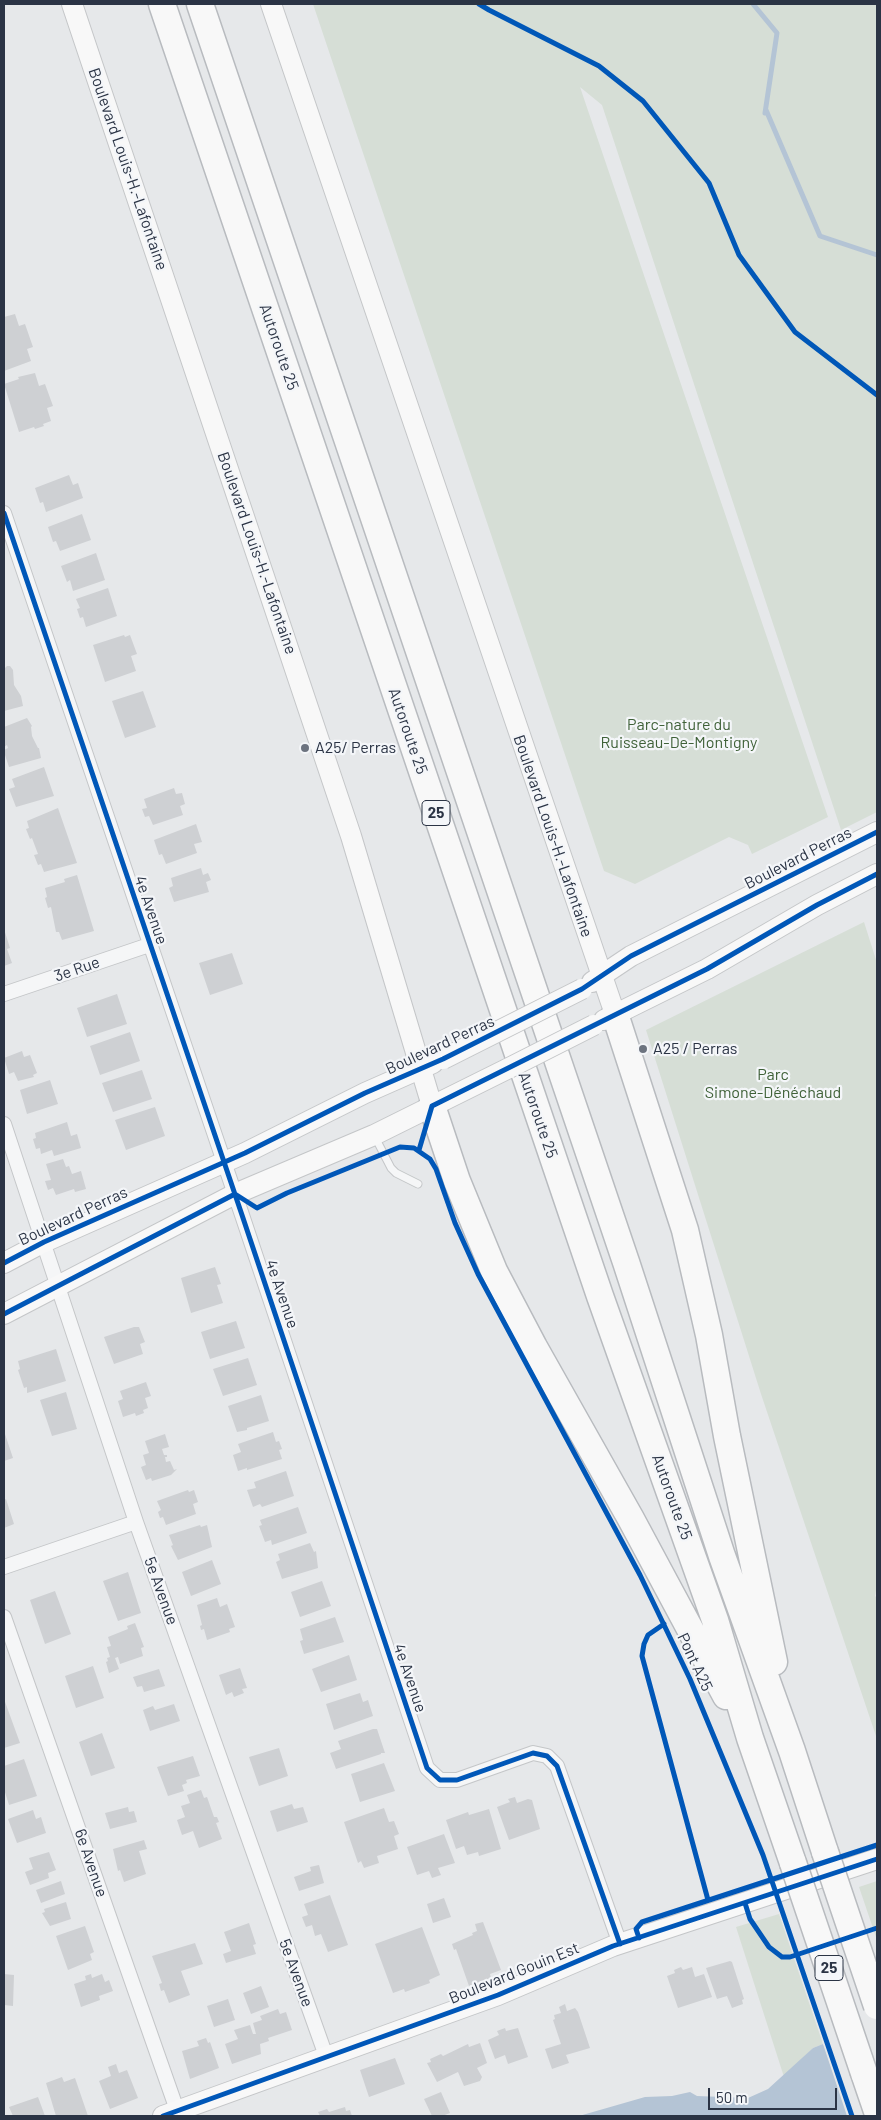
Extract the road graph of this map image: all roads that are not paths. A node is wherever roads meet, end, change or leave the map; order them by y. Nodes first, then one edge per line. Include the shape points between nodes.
1 (72, 4) edge
2 (162, 4) edge
3 (200, 4) edge
4 (271, 4) edge
5 (4, 513) edge
6 (877, 832) edge
7 (877, 874) edge
8 (150, 945) junction
9 (602, 974) junction
10 (4, 994) edge
11 (604, 1020) junction
12 (421, 1068) junction
13 (441, 1101) junction
14 (4, 1124) edge
15 (374, 1136) junction
16 (223, 1162) junction
17 (418, 1184) dead end
18 (234, 1194) junction
19 (44, 1242) junction
20 (4, 1262) edge
21 (59, 1286) junction
22 (4, 1314) edge
23 (136, 1522) junction
24 (4, 1567) edge
25 (4, 1616) edge
26 (750, 1738) junction
27 (792, 1751) junction
28 (877, 1859) edge
29 (620, 1944) junction
30 (877, 2006) edge
31 (326, 2056) junction
32 (877, 2111) edge
33 (170, 2113) edge

1 - 12 main road, Boulevard Louis-H.-Lafontaine via 348,826
2 - 26 highway, Autoroute 25 / 25 via 561,1182 712,1611
3 - 27 highway, Autoroute 25 / 25 via 623,1252 722,1556
4 - 9 main road, Boulevard Louis-H.-Lafontaine
5 - 8 street, 4e Avenue
6 - 9 main road, Boulevard Perras via 631,956
7 - 11 main road via 707,969
8 - 10 street, 3e Rue
8 - 16 street, 4e Avenue
9 - 11 main road, Boulevard Louis-H.-Lafontaine
9 - 12 main road, Boulevard Perras, bridge via 582,989
11 - 13 main road, bridge
11 - 27 highway via 677,1203 697,1281
12 - 13 main road, Boulevard Louis-H.-Lafontaine
12 - 16 main road, Boulevard Perras
13 - 15 main road
13 - 26 highway via 463,1195 494,1271
14 - 19 street, 5e Avenue
15 - 17 lane via 391,1168
15 - 18 main road
16 - 18 street, 4e Avenue
16 - 19 main road, Boulevard Perras
18 - 21 main road
18 - 29 street, 4e Avenue via 427,1768 440,1780 457,1780 533,1753 548,1756 557,1766
19 - 20 main road, Boulevard Perras
19 - 21 street, 5e Avenue
21 - 22 main road
21 - 23 street, 5e Avenue
23 - 24 street
23 - 31 street, 5e Avenue
25 - 33 street, 6e Avenue
26 - 32 highway, Autoroute 25 / 25, bridge
27 - 30 highway, Autoroute 25 / 25, bridge
28 - 29 main road, Boulevard Gouin Est
29 - 31 main road, Boulevard Gouin Est via 498,1995
31 - 33 main road, Boulevard Gouin Est

